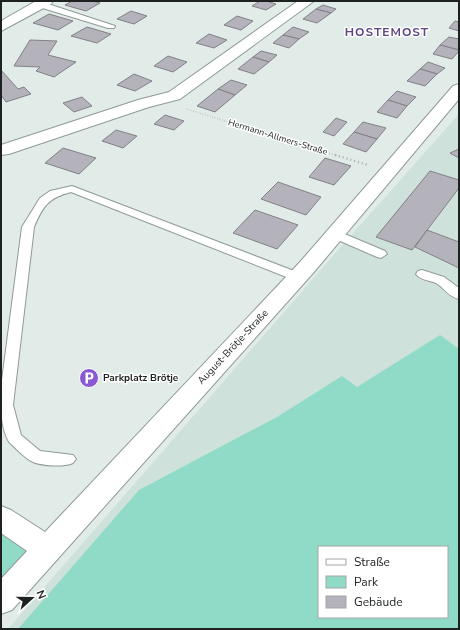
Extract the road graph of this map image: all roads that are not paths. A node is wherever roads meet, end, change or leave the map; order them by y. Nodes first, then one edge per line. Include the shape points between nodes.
1 (307, 1) edge
2 (42, 3) edge
3 (1, 26) edge
4 (111, 26) dead end
5 (459, 88) edge
6 (2, 151) edge
7 (335, 234) junction
8 (381, 254) dead end
9 (422, 274) dead end
10 (298, 277) junction
11 (459, 295) edge
12 (68, 459) dead end
13 (1, 518) edge
14 (48, 549) junction
15 (1, 600) edge

1 - 6 street via 174,96 144,103
2 - 3 street
2 - 4 lane
5 - 7 street, August-Brötje-Straße
7 - 8 lane
7 - 10 street, August-Brötje-Straße
9 - 11 lane via 440,280
10 - 12 lane via 72,189 54,193 40,202 28,226 6,405 14,438 37,457
10 - 14 street, August-Brötje-Straße
13 - 14 street
14 - 15 street, August-Brötje-Straße

